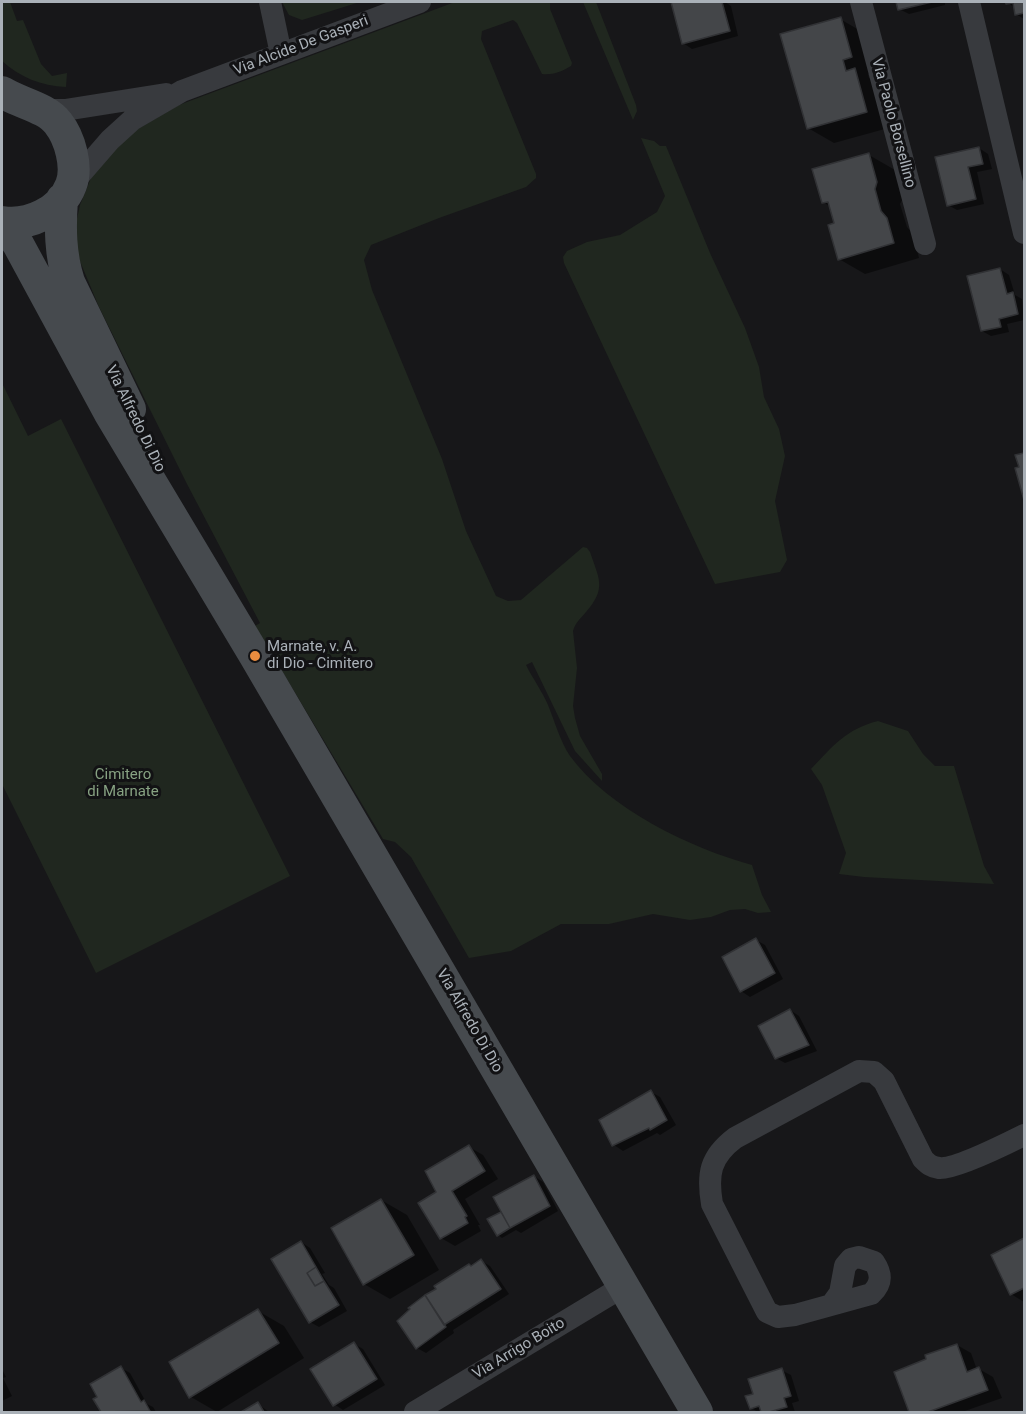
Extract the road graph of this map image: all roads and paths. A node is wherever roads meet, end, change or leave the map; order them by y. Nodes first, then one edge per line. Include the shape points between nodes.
1 (270, 2) edge
2 (420, 2) edge
3 (861, 2) edge
4 (969, 2) edge
5 (281, 54) junction
6 (182, 91) junction
7 (2, 92) edge
8 (41, 110) junction
9 (66, 192) junction
10 (2, 223) edge
11 (1024, 233) edge
12 (925, 244) dead end
13 (239, 631) junction
14 (1024, 1135) edge
15 (624, 1286) junction
16 (832, 1304) dead end
17 (415, 1413) edge
18 (698, 1413) edge

1 - 5 street
2 - 5 street, Via Alcide De Gasperi
3 - 12 street, Via Paolo Borsellino
4 - 11 street
5 - 6 street, Via Alcide De Gasperi
6 - 8 street, Via Alcide De Gasperi via 65,110
6 - 9 street, Via Alcide De Gasperi via 132,120
7 - 8 main road, Via Alfredo Di Dio
8 - 9 main road, Via Alfredo Di Dio via 57,120 67,137 73,160
9 - 10 main road via 44,216
9 - 13 main road, Via Alfredo Di Dio via 60,240 62,260 77,301
10 - 13 main road, Via Alfredo Di Dio via 18,244 108,412
13 - 15 main road, Via Alfredo Di Dio
14 - 16 street via 954,1166 930,1166 884,1082 874,1072 859,1071 722,1148 711,1167 712,1204 766,1312 778,1317 795,1315
15 - 17 street, Via Arrigo Boito
15 - 18 main road, Via Alfredo Di Dio

